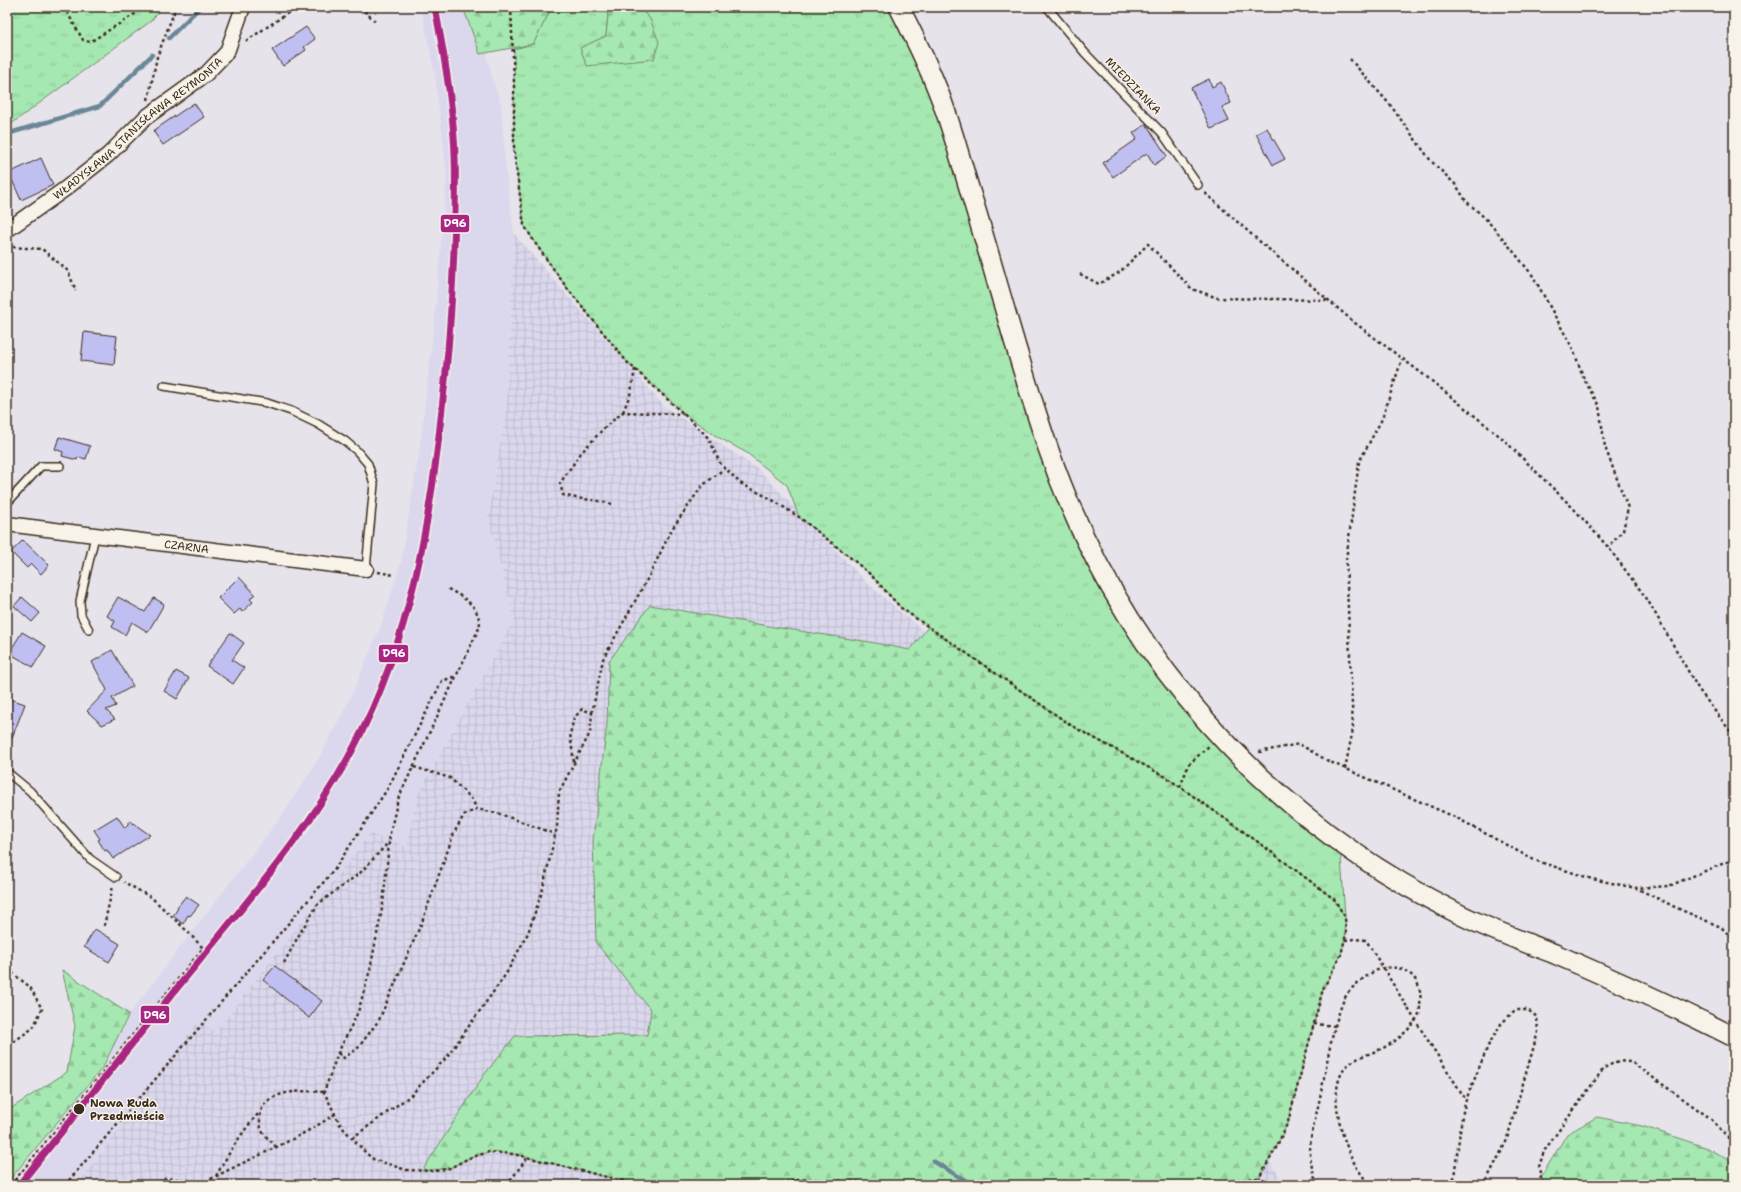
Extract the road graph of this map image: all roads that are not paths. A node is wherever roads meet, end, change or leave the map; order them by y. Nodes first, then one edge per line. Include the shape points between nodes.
1 (243, 7) edge
2 (898, 7) edge
3 (1047, 7) edge
4 (1198, 184) road end
5 (7, 230) edge
6 (164, 386) dead end
7 (60, 466) dead end
8 (7, 503) edge
9 (7, 524) edge
10 (95, 536) junction
11 (366, 569) joint
12 (89, 630) dead end
13 (7, 772) edge
14 (116, 877) road end
15 (1734, 1037) edge

1 - 5 street, WŁADYSŁAWA STANISŁAWA REYMONTA via 227,52 206,74 145,118 108,155 65,189
2 - 15 main road via 916,40 945,110 1050,454 1074,512 1107,580 1141,638 1170,678 1241,759 1298,811 1392,877 1458,914 1650,996
3 - 4 lane, MIEDZIANKA via 1084,53 1162,133
6 - 11 lane via 267,403 291,411 318,424 357,451 368,464 374,484
7 - 8 lane via 41,466
9 - 10 street, CZARNA
10 - 11 street, CZARNA
10 - 12 lane via 80,601 81,615
13 - 14 lane via 30,791 90,859

